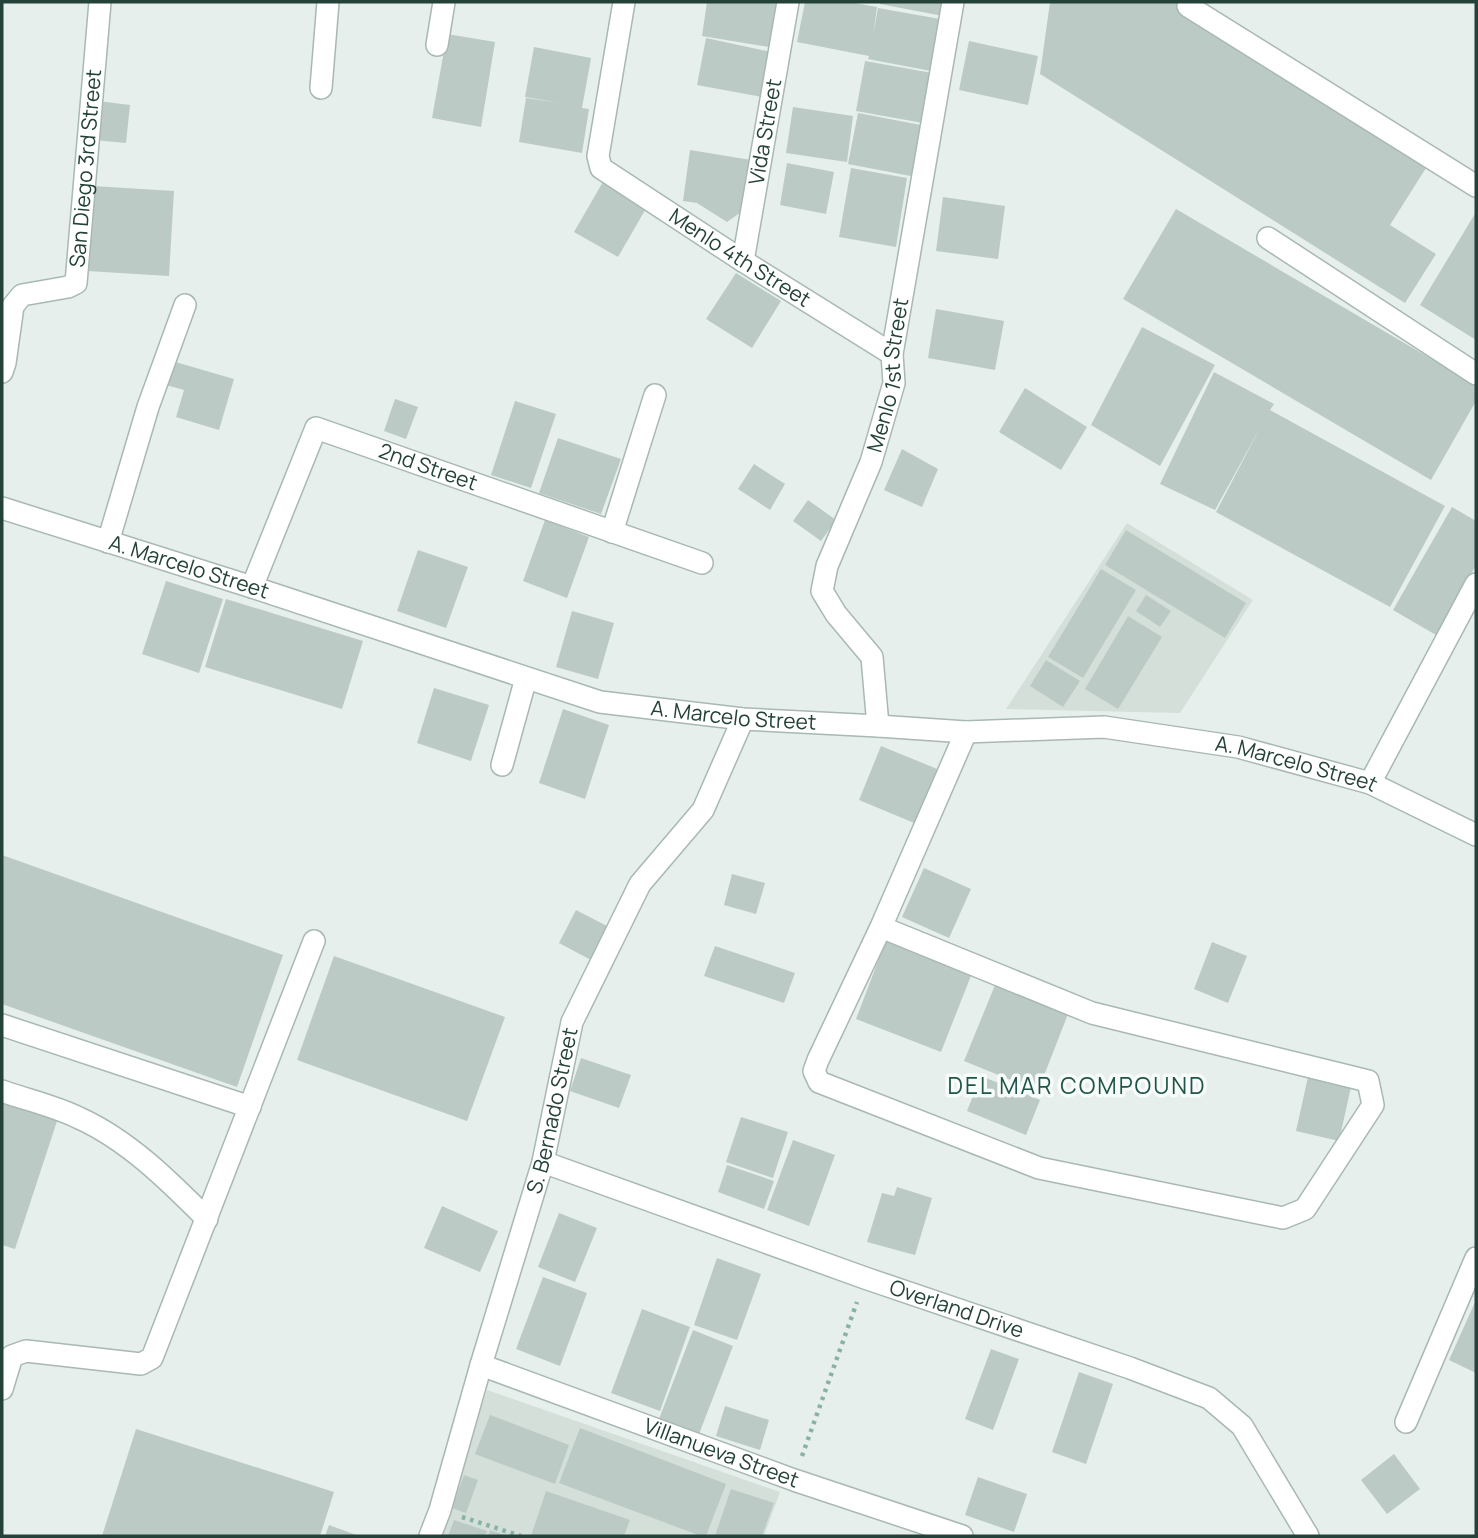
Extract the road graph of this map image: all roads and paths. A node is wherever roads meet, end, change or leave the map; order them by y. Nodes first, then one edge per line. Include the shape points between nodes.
1 (100, 2) edge
2 (328, 2) edge
3 (443, 2) edge
4 (624, 2) edge
5 (788, 2) edge
6 (953, 2) edge
7 (1188, 6) dead end
8 (438, 45) dead end
9 (321, 88) dead end
10 (1476, 186) edge
11 (1268, 238) dead end
12 (743, 261) junction
13 (185, 305) dead end
14 (892, 354) junction
15 (2, 372) edge
16 (1476, 374) edge
17 (655, 396) dead end
18 (2, 508) edge
19 (612, 531) junction
20 (108, 542) junction
21 (702, 563) dead end
22 (1476, 584) edge
23 (253, 587) junction
24 (526, 678) junction
25 (743, 719) junction
26 (878, 726) junction
27 (966, 732) junction
28 (502, 765) dead end
29 (1370, 783) junction
30 (1476, 835) edge
31 (881, 927) junction
32 (314, 941) dead end
33 (2, 1025) edge
34 (2, 1091) edge
35 (250, 1107) junction
36 (542, 1162) junction
37 (207, 1219) junction
38 (1476, 1258) edge
39 (865, 1278) junction
40 (481, 1365) junction
41 (2, 1389) edge
42 (1406, 1422) dead end
43 (794, 1480) junction
44 (440, 1510) junction
45 (430, 1536) edge
46 (521, 1536) edge
47 (962, 1536) edge
48 (1308, 1536) edge

1 - 15 street, San Diego 3rd Street via 76,283 22,295 13,306
2 - 9 street
3 - 8 street
4 - 12 street, Menlo 4th Street via 598,156 601,167
5 - 12 street, Vida Street
6 - 14 street, Menlo 1st Street
7 - 10 street
11 - 16 street
12 - 14 street, Menlo 4th Street
13 - 20 street via 148,407
14 - 26 street, Menlo 1st Street via 891,396 871,463 827,566 822,591 872,657
17 - 19 street
18 - 20 street, A. Marcelo Street
19 - 21 street, 2nd Street
19 - 23 street, 2nd Street via 316,428
20 - 23 street, A. Marcelo Street
22 - 29 street
23 - 24 street, A. Marcelo Street
24 - 25 street, A. Marcelo Street via 600,702
24 - 28 street
25 - 26 street, A. Marcelo Street
25 - 36 street, S. Bernado Street via 703,810 640,884 572,1022
26 - 27 street, A. Marcelo Street
27 - 29 street, A. Marcelo Street via 1104,727 1238,747
27 - 31 street
29 - 30 street, A. Marcelo Street
31 - 31 street via 818,1060 814,1071 819,1082 1039,1168 1283,1218 1305,1209 1373,1105 1368,1081 1092,1013
32 - 35 street
33 - 35 street
34 - 37 street via 68,1112 102,1129
35 - 37 street
36 - 39 street, Overland Drive
36 - 40 street, S. Bernado Street
37 - 41 street via 152,1358 141,1364 26,1351 12,1356
38 - 42 street
39 - 43 path
39 - 48 street, Overland Drive via 1209,1398 1242,1426
40 - 43 street, Villanueva Street
40 - 44 street, S. Bernado Street
43 - 47 street, Villanueva Street
44 - 45 street, S. Bernado Street
44 - 46 path

